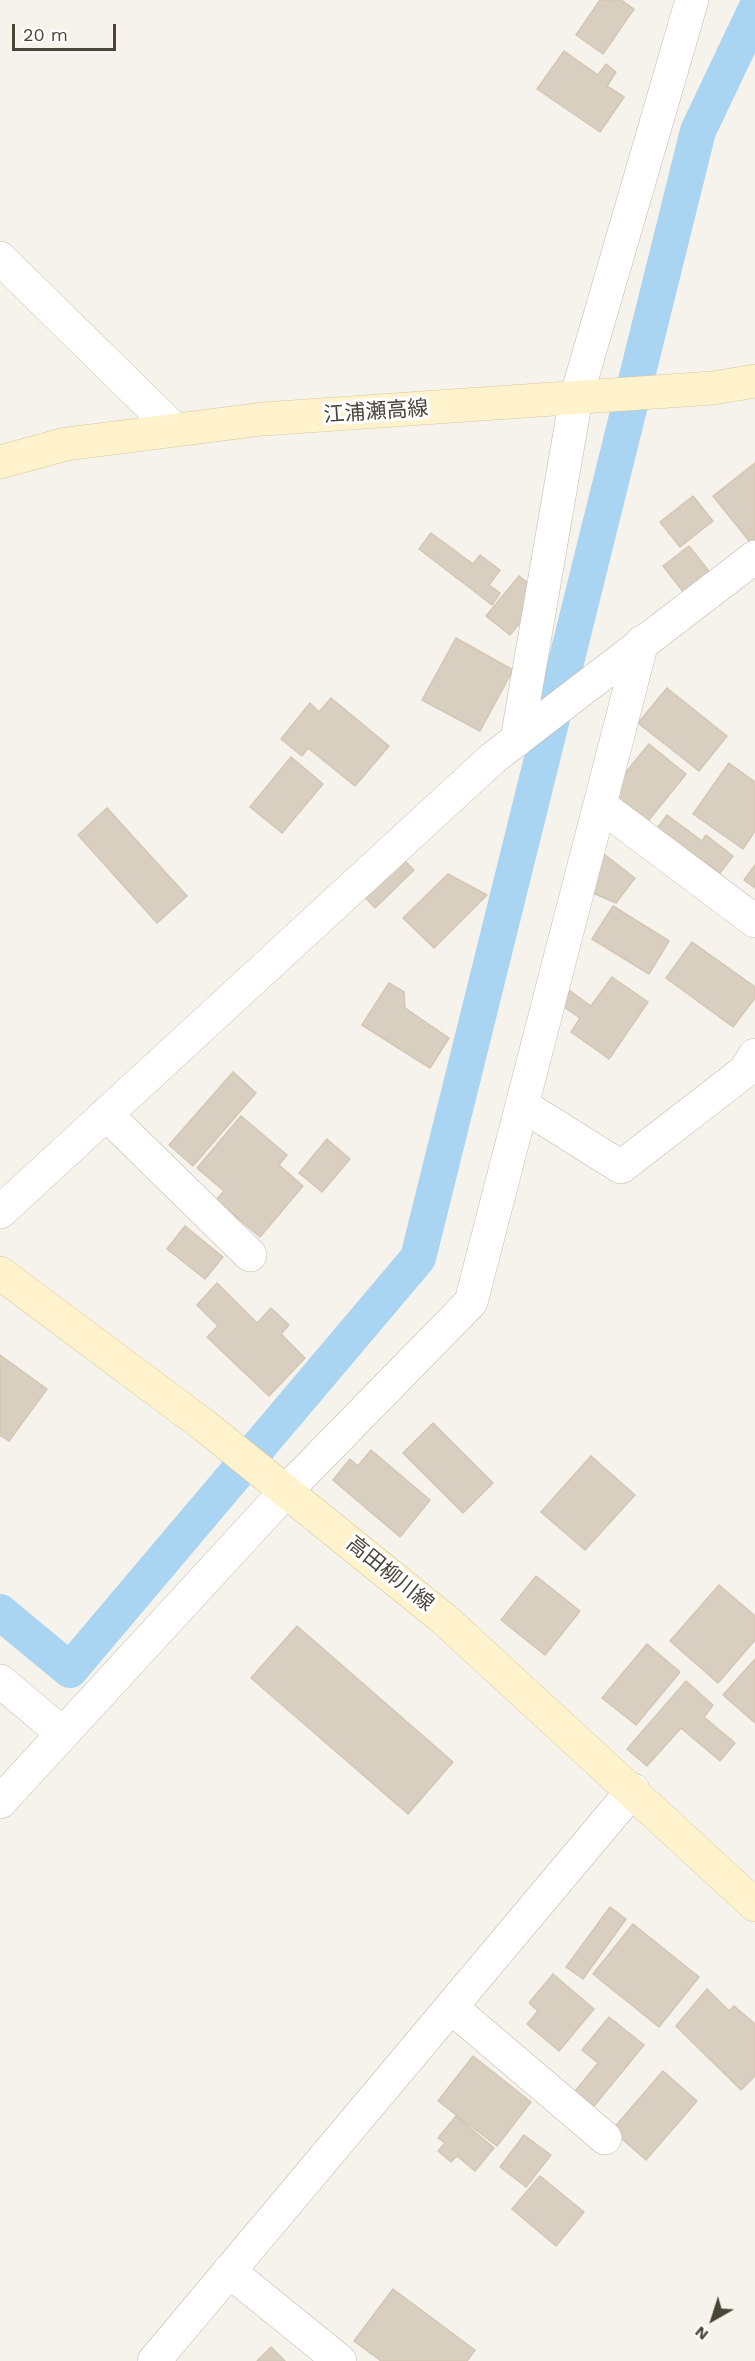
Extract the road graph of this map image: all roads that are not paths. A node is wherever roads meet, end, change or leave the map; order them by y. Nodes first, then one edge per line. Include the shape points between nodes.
1 (692, 0) edge
2 (0, 258) edge
3 (755, 381) edge
4 (589, 397) junction
5 (174, 429) junction
6 (0, 462) edge
7 (755, 556) edge
8 (642, 642) junction
9 (505, 749) junction
10 (600, 805) junction
11 (755, 921) edge
12 (755, 1055) edge
13 (522, 1104) junction
14 (106, 1114) junction
15 (2, 1210) edge
16 (250, 1255) dead end
17 (0, 1273) edge
18 (287, 1490) junction
19 (0, 1681) edge
20 (62, 1734) junction
21 (633, 1790) junction
22 (0, 1802) edge
23 (755, 1905) edge
24 (451, 2007) junction
25 (605, 2138) dead end
26 (229, 2271) junction
27 (154, 2361) edge
28 (340, 2361) edge

1 - 4 street
2 - 5 street
3 - 4 main road, 江浦瀬高線
4 - 5 main road, 江浦瀬高線 via 263,419
4 - 9 street
5 - 6 main road, 江浦瀬高線 via 66,444
7 - 8 street
8 - 9 street
8 - 10 street
9 - 14 street
10 - 11 street
10 - 13 street
12 - 13 street via 745,1071 621,1167
13 - 18 street via 471,1302
14 - 15 street
14 - 16 street
17 - 18 main road, 高田柳川線
18 - 20 street
18 - 21 main road, 高田柳川線 via 444,1619
19 - 20 street
20 - 22 street
21 - 23 main road, 高田柳川線
21 - 24 street
24 - 25 street
24 - 26 street
26 - 27 street
26 - 28 street

